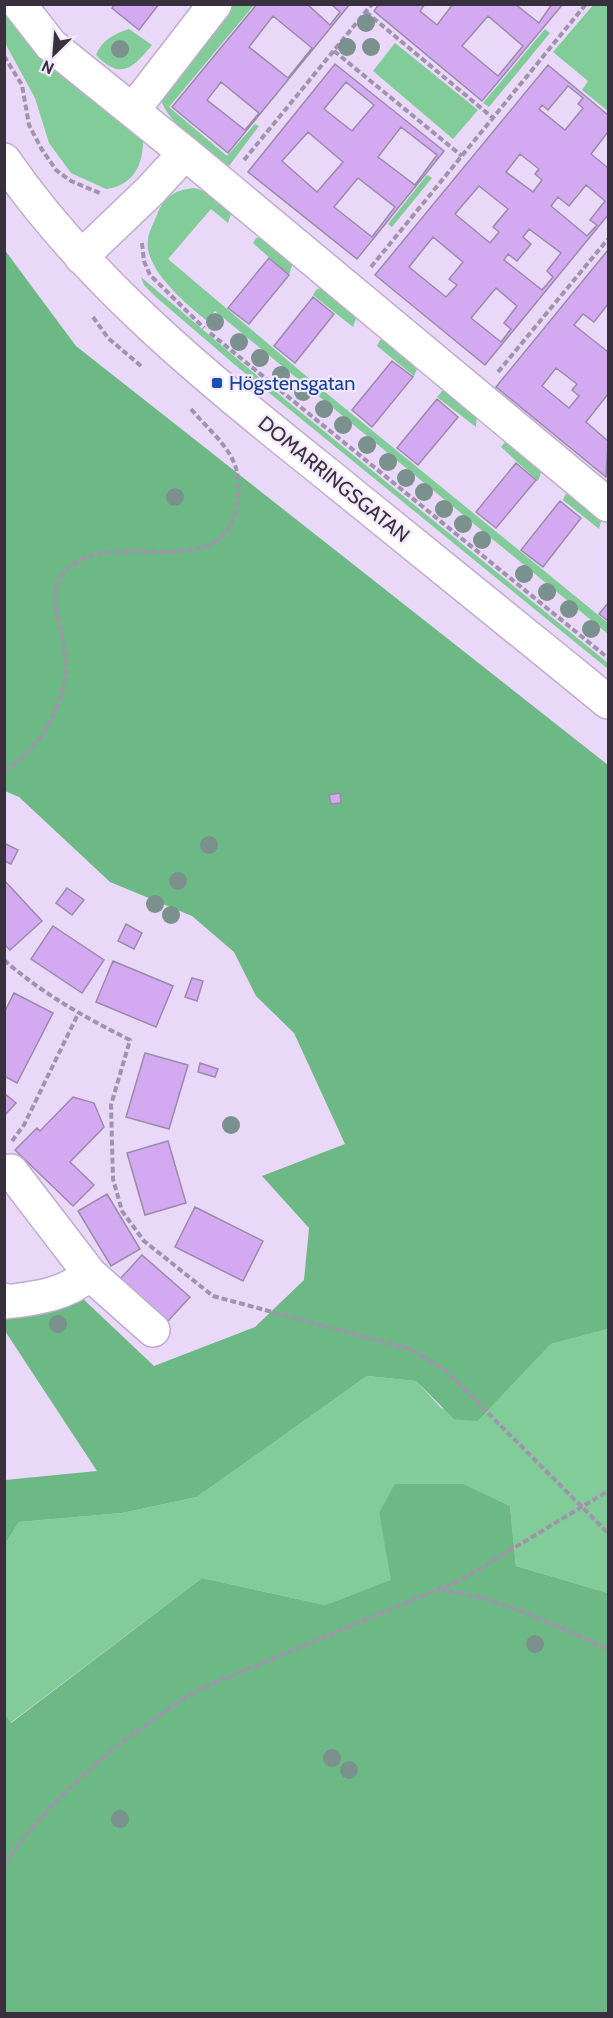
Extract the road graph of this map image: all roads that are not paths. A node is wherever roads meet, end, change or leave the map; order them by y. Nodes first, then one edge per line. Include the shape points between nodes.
1 (19, 4) edge
2 (214, 4) edge
3 (133, 110) junction
4 (185, 153) junction
5 (4, 160) edge
6 (81, 257) junction
7 (609, 506) edge
8 (609, 702) edge
9 (11, 1157) road end
10 (90, 1274) junction
11 (5, 1301) edge
12 (153, 1330) dead end

1 - 3 street via 51,45
2 - 3 street
3 - 4 street
4 - 6 street
4 - 7 street
5 - 6 street, DOMARRINGSGATAN
6 - 8 street, DOMARRINGSGATAN via 154,328 268,426
9 - 10 street
10 - 11 street via 76,1286 47,1296
10 - 12 street

